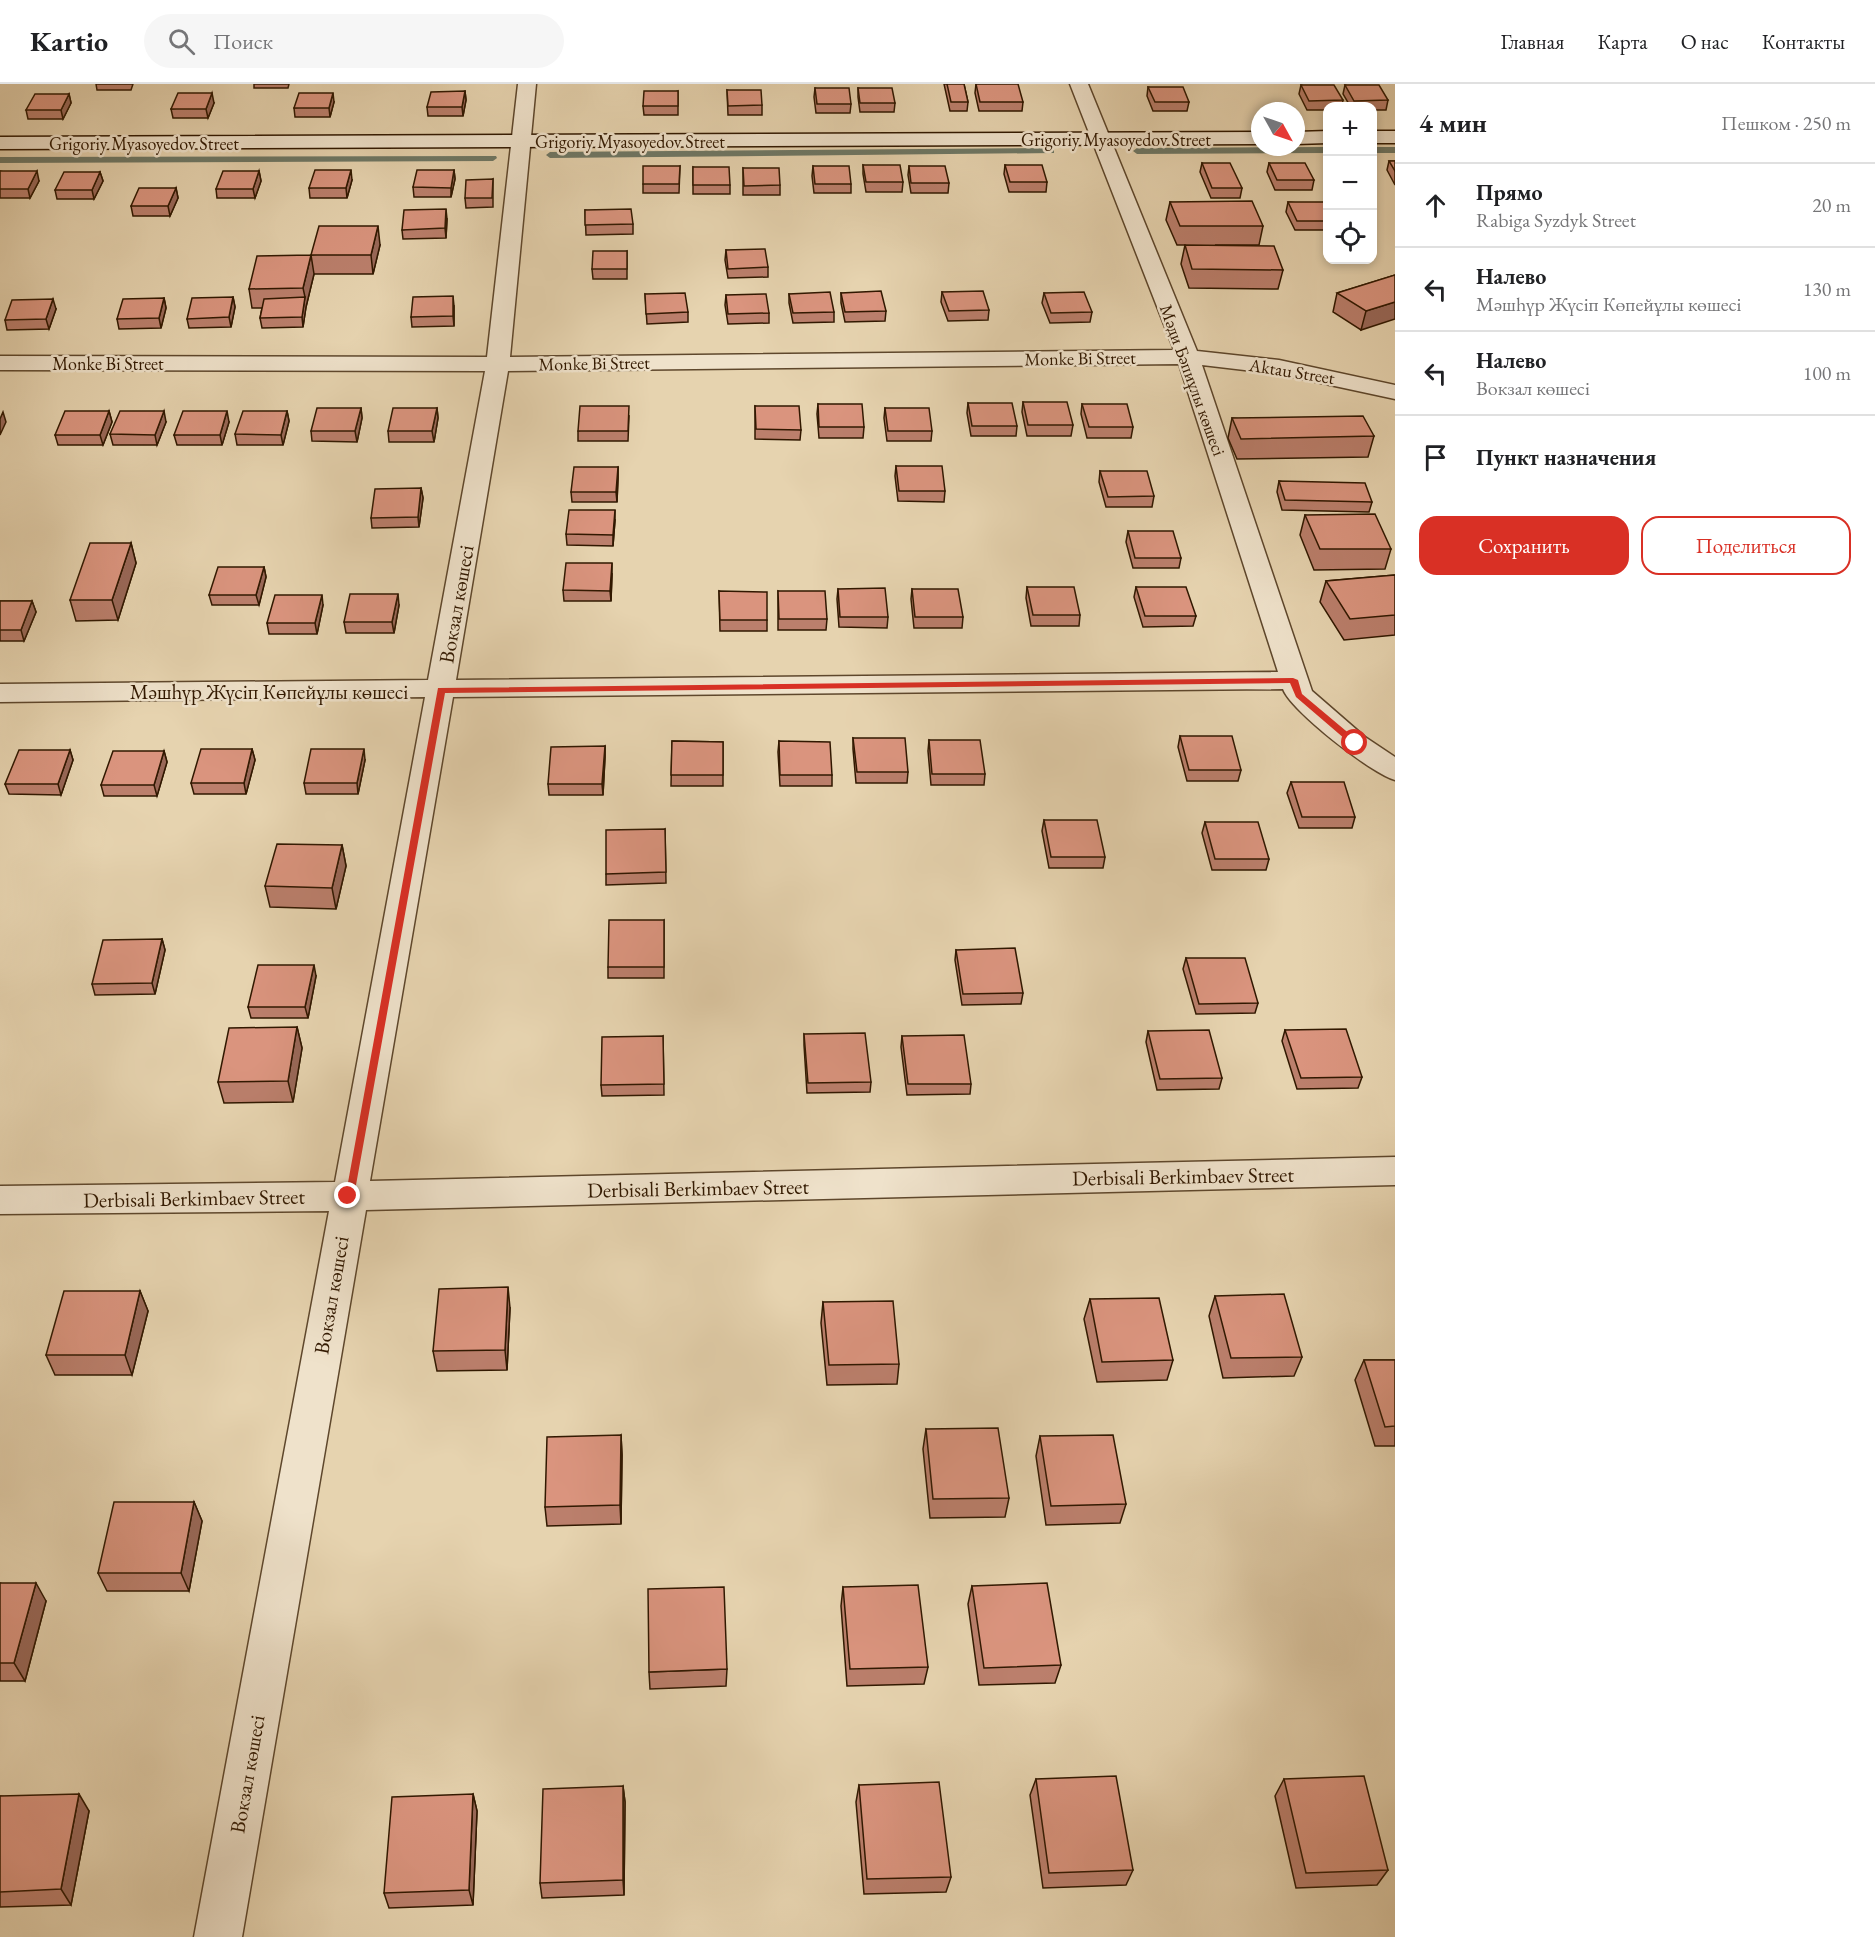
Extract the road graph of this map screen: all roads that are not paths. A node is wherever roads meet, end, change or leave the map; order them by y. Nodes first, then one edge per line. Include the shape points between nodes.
1 (527, 84) edge
2 (1079, 84) edge
3 (1377, 137) edge
4 (1395, 137) edge
5 (1251, 138) edge
6 (1305, 138) edge
7 (1323, 138) edge
8 (1100, 139) junction
9 (523, 142) junction
10 (0, 143) edge
11 (1188, 357) junction
12 (0, 363) edge
13 (498, 364) junction
14 (1395, 392) edge
15 (1293, 680) junction
16 (441, 690) junction
17 (0, 693) edge
18 (1395, 771) edge
19 (1395, 1171) edge
20 (348, 1196) junction
21 (0, 1200) edge
22 (218, 1937) edge

1 - 9 street, Вокзал көшесі
2 - 8 street, Мәди Бәпиұлы көшесі
3 - 4 street
5 - 8 street, Grigoriy Myasoyedov Street
6 - 7 street
8 - 9 street, Grigoriy Myasoyedov Street
8 - 11 street, Мәди Бәпиұлы көшесі
9 - 10 street, Grigoriy Myasoyedov Street
9 - 13 street, Вокзал көшесі
11 - 13 street, Monke Bi Street
11 - 14 street, Aktau Street via 1280,367
11 - 15 street, Мәди Бәпиұлы көшесі
12 - 13 street, Monke Bi Street
13 - 16 street, Вокзал көшесі
15 - 16 street, Мәшһүр Жүсіп Көпейұлы көшесі
15 - 18 street, Мәди Бәпиұлы көшесі via 1299,695
16 - 17 street, Мәшһүр Жүсіп Көпейұлы көшесі
16 - 20 street, Вокзал көшесі
19 - 20 street, Derbisali Berkimbaev Street
20 - 21 street, Derbisali Berkimbaev Street
20 - 22 street, Вокзал көшесі

